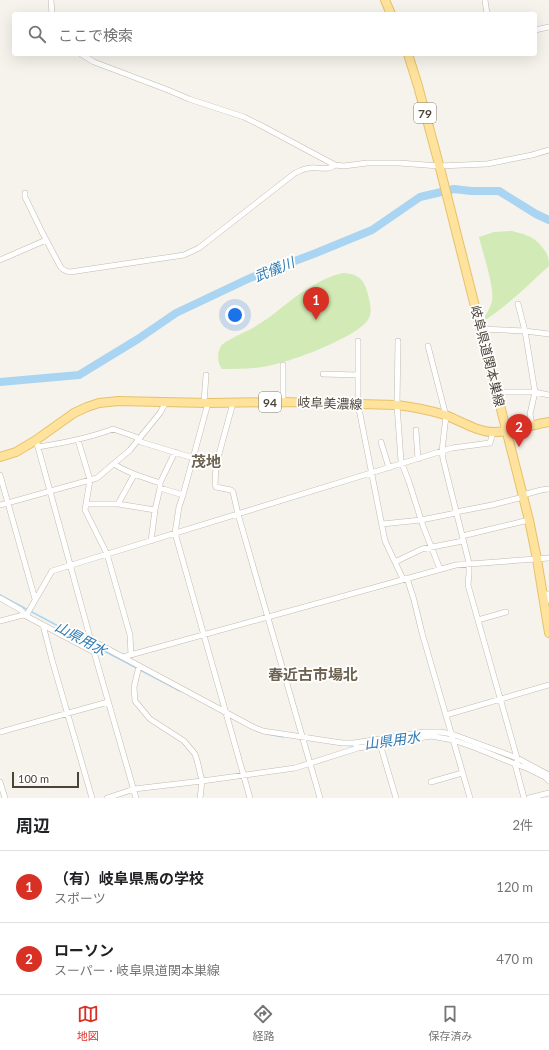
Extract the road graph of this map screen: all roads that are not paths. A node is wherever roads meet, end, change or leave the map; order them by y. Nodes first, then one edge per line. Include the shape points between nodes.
1 (51, 0) edge
2 (385, 0) edge
3 (485, 0) edge
4 (52, 12) edge
5 (390, 12) edge
6 (488, 12) edge
7 (549, 27) edge
8 (537, 30) edge
9 (84, 56) edge
10 (410, 56) edge
11 (549, 150) edge
12 (335, 165) junction
13 (440, 169) junction
14 (25, 193) dead end
15 (46, 240) junction
16 (0, 260) edge
17 (518, 304) dead end
18 (481, 329) junction
19 (525, 331) junction
20 (549, 334) edge
21 (358, 341) dead end
22 (398, 341) dead end
23 (428, 346) dead end
24 (283, 365) dead end
25 (323, 374) dead end
26 (206, 375) dead end
27 (358, 375) junction
28 (497, 392) junction
29 (535, 392) junction
30 (549, 395) edge
31 (166, 402) junction
32 (283, 402) junction
33 (206, 403) junction
34 (233, 403) junction
35 (358, 404) junction
36 (397, 405) junction
37 (446, 416) junction
38 (549, 422) edge
39 (532, 426) junction
40 (416, 430) dead end
41 (507, 431) junction
42 (493, 432) junction
43 (78, 440) junction
44 (138, 440) junction
45 (381, 442) dead end
46 (37, 444) junction
47 (442, 451) junction
48 (175, 452) junction
49 (0, 457) edge
50 (193, 458) junction
51 (418, 459) junction
52 (114, 464) junction
53 (216, 464) junction
54 (402, 464) junction
55 (389, 468) junction
56 (372, 473) junction
57 (0, 475) edge
58 (134, 475) junction
59 (90, 480) junction
60 (160, 485) junction
61 (549, 489) edge
62 (50, 491) junction
63 (183, 495) junction
64 (523, 496) junction
65 (8, 502) junction
66 (0, 504) edge
67 (86, 504) junction
68 (118, 504) junction
69 (155, 510) junction
70 (456, 512) junction
71 (238, 514) junction
72 (421, 520) junction
73 (529, 520) junction
74 (382, 524) junction
75 (175, 534) junction
76 (463, 539) junction
77 (151, 541) junction
78 (431, 547) junction
79 (107, 554) junction
80 (549, 558) edge
81 (537, 559) junction
82 (395, 562) junction
83 (469, 563) junction
84 (70, 566) junction
85 (440, 569) junction
86 (405, 579) junction
87 (549, 594) edge
88 (0, 598) edge
89 (35, 599) junction
90 (545, 602) junction
91 (506, 612) dead end
92 (27, 614) junction
93 (268, 617) junction
94 (478, 620) junction
95 (0, 621) edge
96 (43, 624) junction
97 (549, 633) edge
98 (204, 634) junction
99 (92, 645) junction
100 (131, 655) junction
101 (123, 657) junction
102 (139, 668) junction
103 (549, 686) edge
104 (500, 700) junction
105 (108, 702) junction
106 (226, 712) junction
107 (68, 714) junction
108 (446, 715) junction
109 (0, 732) edge
110 (302, 737) junction
111 (452, 737) junction
112 (380, 744) junction
113 (356, 746) junction
114 (516, 761) junction
115 (310, 764) junction
116 (462, 773) junction
117 (549, 775) edge
118 (244, 776) junction
119 (202, 781) junction
120 (549, 781) edge
121 (0, 782) edge
122 (431, 782) dead end
123 (134, 790) junction
124 (549, 793) edge
125 (5, 798) edge
126 (92, 798) edge
127 (107, 798) edge
128 (136, 798) edge
129 (200, 798) edge
130 (250, 798) edge
131 (320, 798) edge
132 (396, 798) edge
133 (470, 798) edge
134 (524, 798) edge
135 (529, 798) edge

1 - 4 street
2 - 5 main road
3 - 6 street
7 - 8 street
9 - 12 street via 189,99 244,117
10 - 13 main road, 79
11 - 13 street via 487,164 459,164
12 - 13 street via 399,163
12 - 15 street via 328,168 303,169 295,173 199,248 184,255 70,272 62,269
13 - 18 main road, 岐阜県道関本巣線 / 79
14 - 15 street
15 - 16 street
17 - 19 street
18 - 19 street
18 - 28 main road, 岐阜県道関本巣線 / 79
19 - 20 street
19 - 29 street
21 - 27 street
22 - 36 street
23 - 37 street
24 - 32 street
25 - 27 street
26 - 33 street
27 - 35 street
28 - 29 street
28 - 41 main road, 岐阜県道関本巣線 / 79
29 - 30 street
29 - 39 street via 530,414
31 - 33 main road, 岐阜美濃線 / 94
31 - 44 street
31 - 46 main road, 岐阜美濃線 / 94 via 99,403 74,413
32 - 34 main road, 岐阜美濃線 / 94
32 - 35 main road, 岐阜美濃線 / 94
33 - 34 main road, 岐阜美濃線 / 94
33 - 50 street
34 - 53 street
35 - 36 main road, 岐阜美濃線 / 94
35 - 56 street
36 - 37 main road, 岐阜美濃線 / 94
36 - 54 street
37 - 42 main road, 岐阜美濃線 / 94
37 - 47 street
38 - 39 main road, 岐阜美濃線 / 94
39 - 41 main road, 岐阜美濃線 / 94
40 - 51 street
41 - 42 main road, 岐阜美濃線 / 94
41 - 64 main road, 岐阜県道関本巣線 / 79
42 - 47 street via 490,443
43 - 44 street via 113,429
43 - 46 street
43 - 59 street
44 - 48 street
44 - 52 street
45 - 55 street
46 - 49 main road, 岐阜美濃線 / 94
46 - 62 street
47 - 51 street
47 - 70 street via 442,460
48 - 50 street
48 - 60 street
50 - 53 street
50 - 63 street
51 - 54 street
52 - 58 street
52 - 59 street via 97,478
53 - 71 street via 216,488 233,492
54 - 55 street
54 - 72 street
55 - 56 street
56 - 71 street
56 - 74 street
57 - 65 street
58 - 60 street
58 - 68 street
59 - 62 street
59 - 67 street
60 - 63 street
60 - 69 street
61 - 64 street
62 - 65 street
62 - 84 street
63 - 75 street
64 - 70 street
64 - 73 main road, 岐阜県道関本巣線 / 79
65 - 66 street
65 - 89 street
67 - 68 street
67 - 79 street via 86,510
68 - 69 street
69 - 77 street
70 - 72 street
70 - 76 street
71 - 75 street
71 - 93 street
72 - 74 street
72 - 78 street
73 - 76 street
73 - 81 main road, 岐阜県道関本巣線 / 79
74 - 82 street via 385,541
75 - 77 street
75 - 98 street
76 - 78 street
76 - 83 street
77 - 79 street
78 - 82 street
78 - 85 street
79 - 84 street
79 - 100 street via 130,636
80 - 81 street
81 - 83 street
81 - 90 main road, 岐阜県道関本巣線 / 79
82 - 86 street
83 - 85 street
83 - 94 street via 468,585
84 - 89 street via 52,571
84 - 99 street
85 - 86 street
86 - 93 street
86 - 108 street via 414,600
87 - 90 street
88 - 92 street
89 - 92 street
90 - 97 main road, 岐阜県道関本巣線 / 79
91 - 94 street
92 - 95 street
92 - 96 street
93 - 98 street
93 - 110 street
94 - 104 street
96 - 99 street
96 - 107 street
98 - 100 street
98 - 106 street
99 - 101 street
99 - 105 street
100 - 101 street
101 - 102 street
102 - 106 street
102 - 119 street via 134,687 135,701 150,719 184,741 197,760
103 - 104 street
104 - 108 street
104 - 114 street
105 - 107 street
105 - 123 street
106 - 110 street via 263,731
106 - 118 street
107 - 109 street
107 - 126 street
108 - 111 street
110 - 113 street
110 - 115 street
111 - 112 street via 431,736
111 - 113 street via 440,732 424,732
111 - 114 street
111 - 116 street
112 - 113 street
112 - 132 street
113 - 115 street
114 - 117 street via 530,764
114 - 120 street
114 - 134 street
115 - 118 street
115 - 131 street
116 - 122 street
116 - 133 street
118 - 119 street
118 - 130 street
119 - 123 street
119 - 129 street
121 - 125 street
123 - 127 street
123 - 128 street
124 - 135 street

